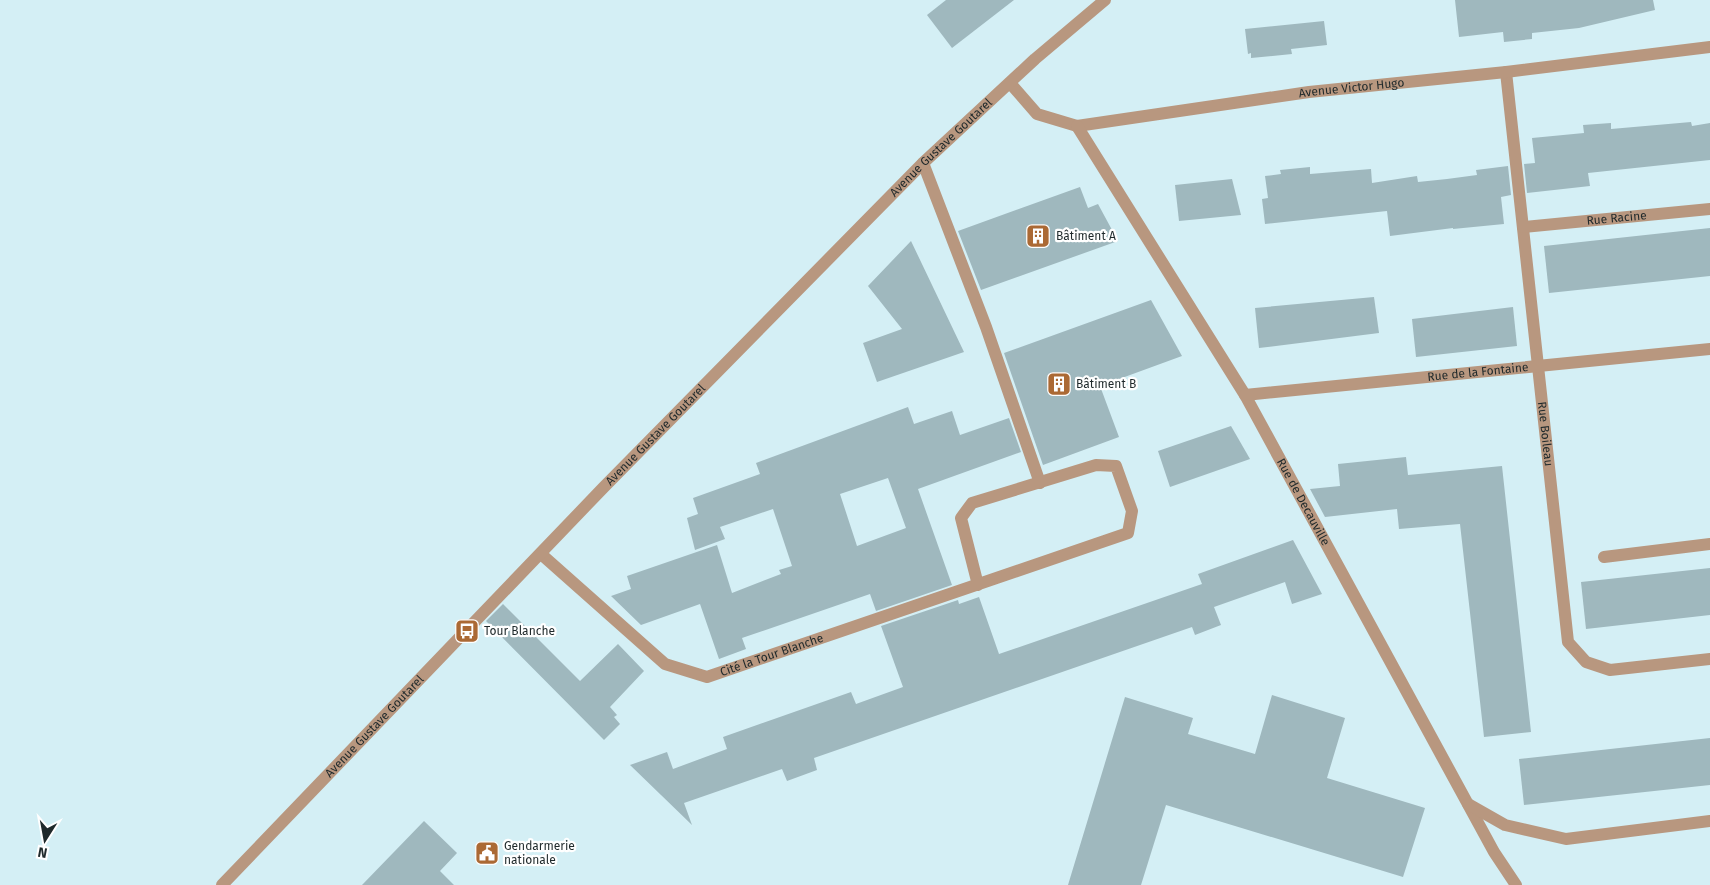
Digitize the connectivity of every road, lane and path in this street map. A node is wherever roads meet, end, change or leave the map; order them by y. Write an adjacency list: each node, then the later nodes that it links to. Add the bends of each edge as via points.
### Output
1 (1105, 0): 4 (street, Avenue Gustave Goutarel)
2 (1710, 47): 3 (street, Avenue Victor Hugo)
3 (1506, 72): 5 (street, Avenue Victor Hugo, via 1309,92); 8 (street, Rue Boileau)
4 (1010, 83): 5 (street, Avenue Victor Hugo, via 1037,114); 6 (street, Avenue Gustave Goutarel)
5 (1077, 126): 11 (street, Rue de Decauville)
6 (923, 163): 12 (street, via 986,327); 14 (street, Avenue Gustave Goutarel)
7 (1710, 209): 8 (street, Rue Racine)
8 (1523, 227): 10 (street, Rue Boileau)
9 (1710, 349): 10 (street, Rue de la Fontaine)
10 (1538, 366): 11 (street, Rue de la Fontaine); 17 (street, Rue Boileau, via 1568,642 1586,662 1610,670)
11 (1245, 395): 18 (street, Rue de Decauville)
12 (1040, 483): 16 (street, Cité la Tour Blanche, via 972,503 961,518); 16 (street, Cité la Tour Blanche, via 1096,465 1116,466 1132,511 1128,533)
13 (1710, 544): 15 (street)
14 (541, 554): 16 (street, Cité la Tour Blanche, via 666,664 708,677); 20 (street, Avenue Gustave Goutarel)
15 (1604, 557)
16 (978, 585)
17 (1710, 659)
18 (1468, 804): 19 (street, via 1505,825 1566,839); 21 (street, Rue de Decauville)
19 (1710, 821)
20 (222, 885)
21 (1516, 885)

